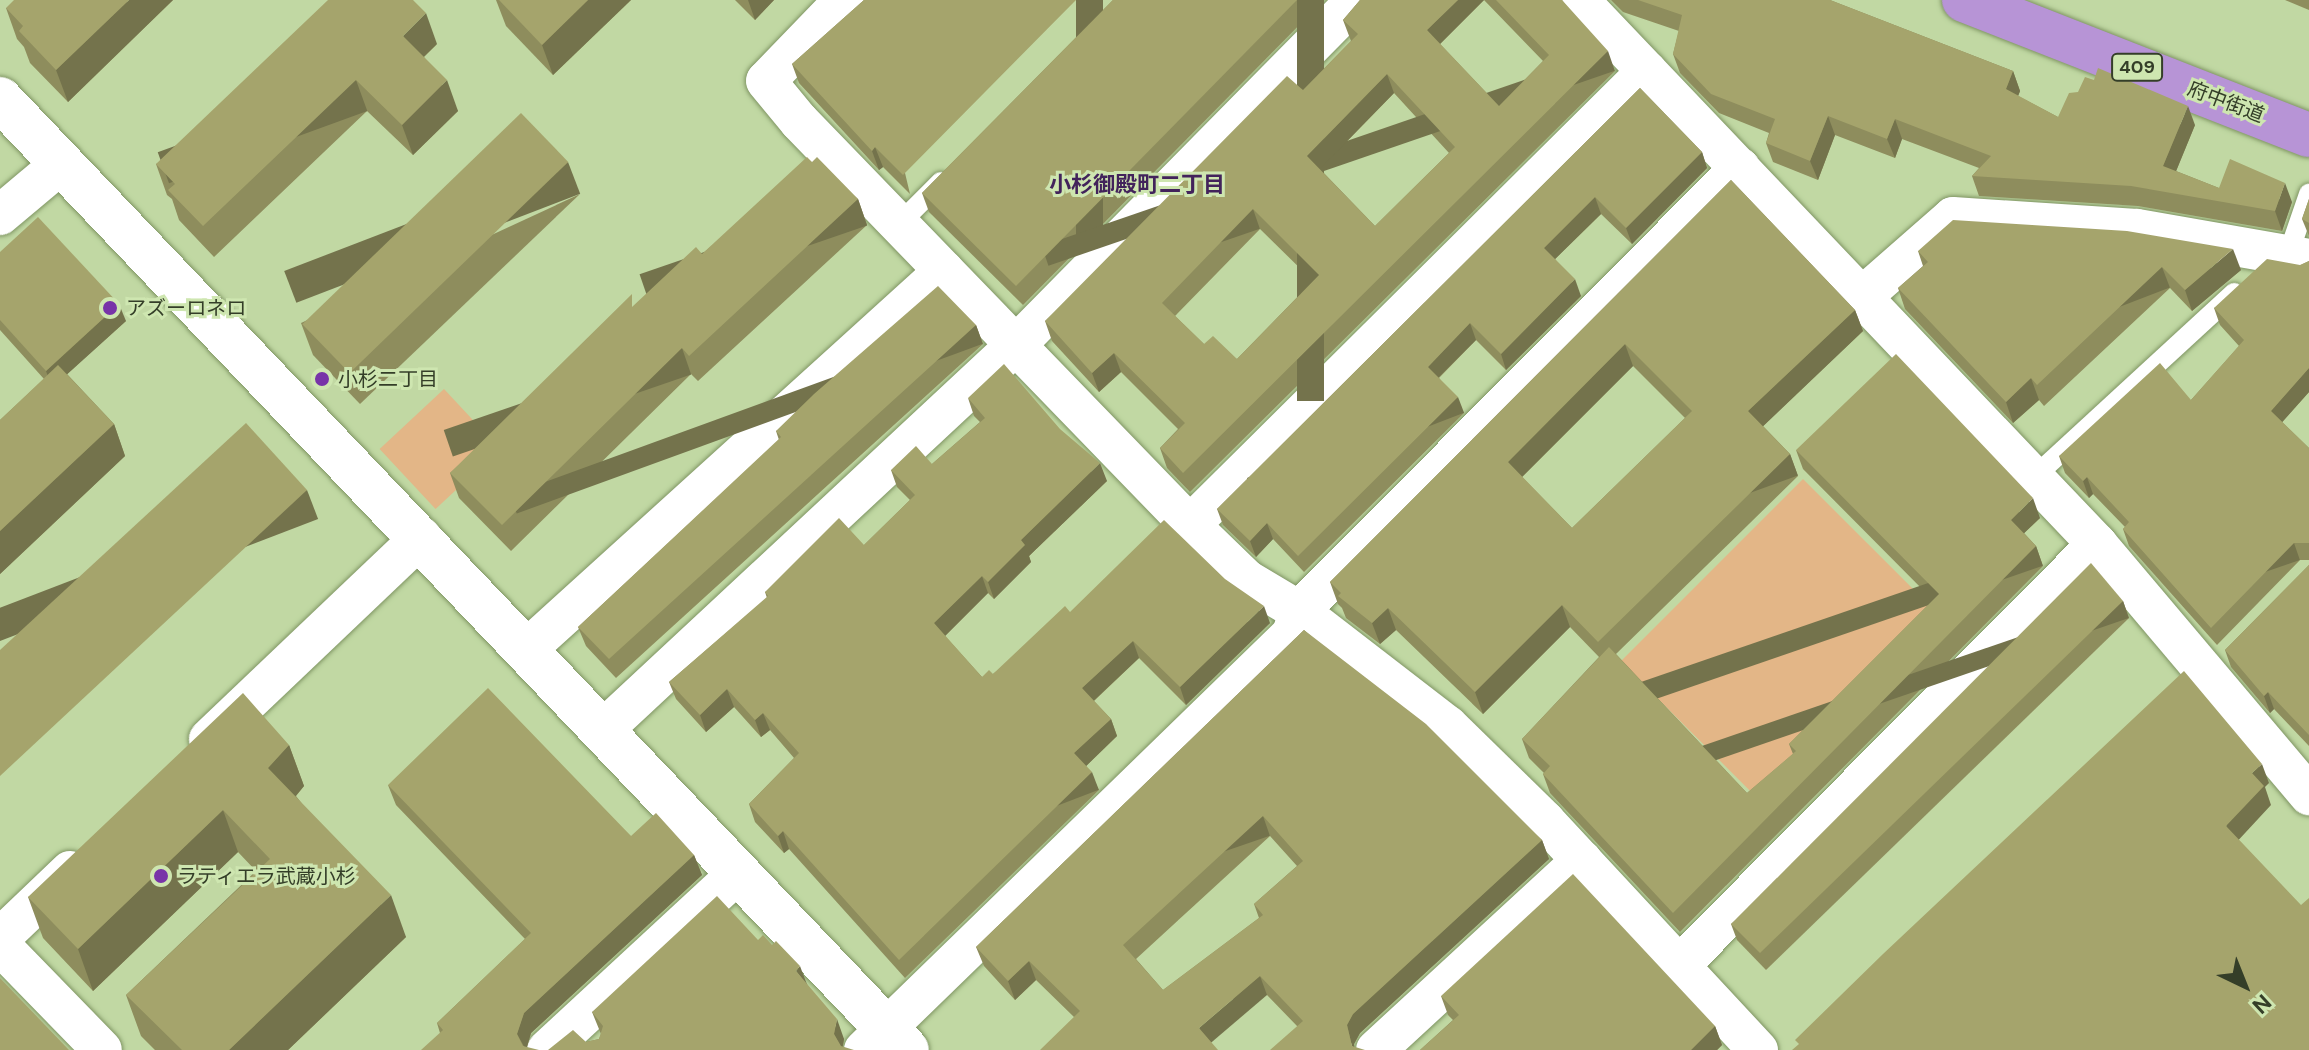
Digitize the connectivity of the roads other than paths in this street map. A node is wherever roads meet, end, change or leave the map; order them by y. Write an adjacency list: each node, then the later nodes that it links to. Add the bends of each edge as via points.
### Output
1 (844, 0): 13 (street, via 766,81)
2 (1356, 0): 17 (street)
3 (1579, 0): 5 (street)
4 (1964, 0): 7 (highway, 府中街道 / 409)
5 (1647, 71): 10 (street); 19 (street)
6 (0, 99): 8 (street)
7 (2309, 135)
8 (62, 163): 12 (street); 20 (street)
9 (955, 167): 13 (lane)
10 (1740, 168): 16 (street); 22 (street)
11 (2309, 194): 14 (lane)
12 (0, 215)
13 (900, 223): 15 (street)
14 (2292, 255): 16 (street, via 2137,229 1953,217); 18 (lane)
15 (944, 271): 17 (street); 23 (street)
16 (1864, 295): 18 (street)
17 (1017, 344): 19 (street); 24 (street)
18 (2034, 477): 21 (street)
19 (1190, 525): 22 (street, via 1247,580)
20 (421, 537): 23 (street); 25 (street)
21 (2097, 544): 26 (street, via 2216,664); 32 (street)
22 (1299, 611): 28 (street, via 1411,693); 34 (street, via 1292,634)
23 (527, 649): 24 (street)
24 (605, 728): 29 (street)
25 (184, 763)
26 (2309, 795)
27 (103, 840): 30 (street)
28 (1582, 860): 32 (street); 36 (street)
29 (739, 872): 33 (street); 34 (street)
30 (0, 938)
31 (0, 945): 35 (street)
32 (1680, 965): 37 (street)
33 (570, 1039)
34 (887, 1043)
35 (98, 1049)
36 (1376, 1050)
37 (1758, 1050)

